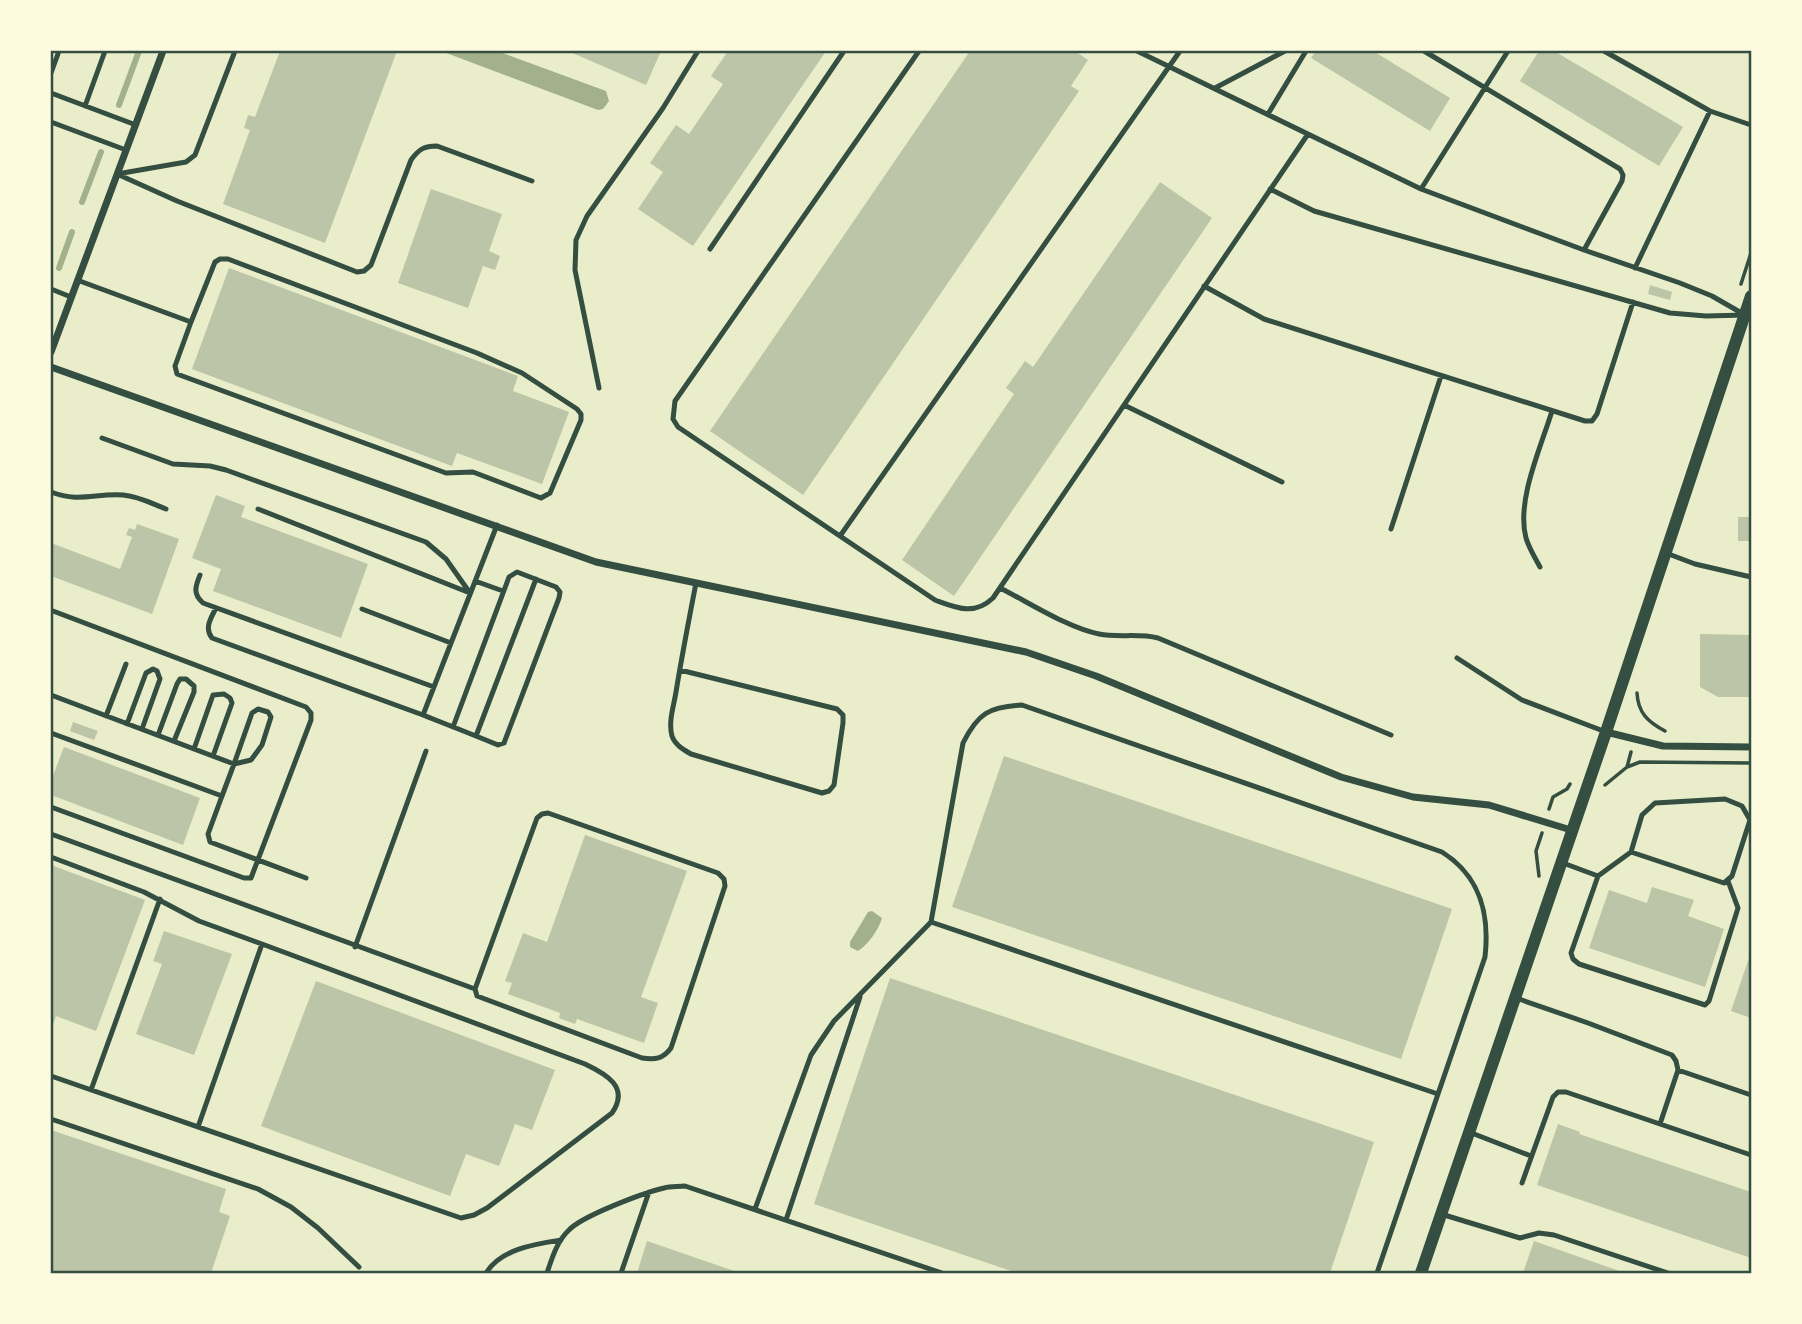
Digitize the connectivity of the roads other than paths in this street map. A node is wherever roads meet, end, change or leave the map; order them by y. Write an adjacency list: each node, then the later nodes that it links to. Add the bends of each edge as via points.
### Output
1 (59, 51): 17 (lane)
2 (105, 51): 21 (lane)
3 (163, 51): 25 (street)
4 (235, 51): 29 (lane, via 195,155 186,162)
5 (698, 51): 47 (lane, via 587,216 576,240 575,270)
6 (844, 51): 33 (lane)
7 (919, 51): 57 (lane, via 675,401 673,411 678,427)
8 (1137, 51): 16 (lane)
9 (1180, 51): 16 (lane)
10 (1284, 51): 18 (lane)
11 (1306, 51): 23 (lane)
12 (1423, 51): 15 (lane)
13 (1508, 51): 19 (lane)
14 (1604, 51): 22 (lane)
15 (1434, 53): 19 (lane)
16 (1170, 67): 18 (lane); 57 (lane)
17 (51, 73)
18 (1215, 88): 23 (lane)
19 (1485, 88): 32 (lane); 34 (lane, via 1623,175)
20 (51, 93): 21 (lane)
21 (85, 106): 25 (lane)
22 (1710, 111): 26 (lane); 35 (lane)
23 (1268, 114): 27 (lane)
24 (51, 122): 28 (lane)
25 (135, 125): 28 (street)
26 (1751, 125)
27 (1308, 134): 31 (lane); 32 (lane)
28 (126, 150): 29 (street)
29 (117, 174): 30 (lane, via 357,272 371,265 418,150 438,146); 36 (street)
30 (532, 181)
31 (1270, 189): 37 (lane); 41 (lane, via 1314,211)
32 (1421, 189): 34 (lane)
33 (710, 249)
34 (1584, 250): 35 (lane)
35 (1635, 268): 42 (lane, via 1712,296)
36 (78, 280): 39 (street); 43 (lane)
37 (1204, 286): 46 (lane, via 1265,319); 48 (lane)
38 (51, 289): 39 (lane)
39 (71, 296): 44 (street)
40 (1751, 296): 42 (street)
41 (1633, 302): 42 (lane, via 1670,313); 49 (lane, via 1592,421)
42 (1748, 315): 58 (street)
43 (191, 322): 43 (lane, via 215,262 228,259 522,373 577,409 581,420 550,493 541,498 473,472 446,473 177,374 174,366)
44 (51, 352)
45 (51, 368): 55 (street)
46 (1441, 376): 49 (lane); 56 (lane)
47 (599, 388)
48 (1124, 405): 51 (lane); 65 (lane)
49 (1552, 411): 59 (lane, via 1524,514 1526,538)
50 (102, 438): 67 (lane, via 173,464 226,470 426,542 446,559)
51 (1282, 482)
52 (51, 492): 53 (lane, via 75,499 131,496)
53 (166, 509)
54 (258, 509): 67 (lane)
55 (497, 525): 63 (lane); 64 (street, via 596,562)
56 (1391, 529)
57 (840, 536): 65 (lane, via 935,600 956,607 984,607)
58 (1666, 553): 61 (lane); 83 (street)
59 (1540, 567)
60 (200, 575): 68 (lane, via 194,590 197,598)
61 (1751, 576)
62 (536, 579): 66 (lane, via 512,573); 87 (lane); 87 (lane, via 556,587 559,598 508,738 498,745)
63 (475, 581): 66 (lane); 67 (lane)
64 (696, 583): 75 (lane); 96 (street, via 1026,652 1096,676 1341,778 1413,797 1489,805)
65 (1000, 588): 86 (lane, via 1080,628 1112,636 1158,638)
66 (503, 591): 81 (lane)
67 (471, 593): 72 (lane)
68 (216, 608): 76 (lane); 78 (lane, via 208,628 212,638)
69 (362, 609): 72 (lane)
70 (52, 611): 71 (lane); 100 (lane, via 306,707 311,720)
71 (51, 618)
72 (451, 643): 76 (lane)
73 (1457, 658): 83 (lane, via 1522,700)
74 (127, 664): 79 (lane)
75 (680, 670): 75 (lane, via 671,726 680,748 822,793 834,785 844,723 837,709)
76 (434, 687): 78 (lane)
77 (51, 695): 79 (lane)
78 (423, 715): 81 (lane)
79 (106, 716): 80 (lane)
80 (127, 724): 82 (lane); 82 (lane, via 146,673 153,669 160,679)
81 (453, 727): 87 (lane)
82 (142, 729): 85 (lane)
83 (1606, 732): 89 (street, via 1663,746); 96 (street)
84 (51, 733): 94 (lane)
85 (158, 735): 88 (lane); 88 (lane, via 177,684 186,679 194,692)
86 (1391, 735)
87 (476, 736)
88 (174, 741): 90 (lane)
89 (1751, 747)
90 (194, 749): 92 (lane); 92 (lane, via 213,695 224,694 232,703)
91 (426, 751): 108 (lane)
92 (213, 756): 93 (lane)
93 (234, 764): 93 (lane, via 252,713 258,709 268,712 271,717 257,753); 94 (lane)
94 (222, 796): 100 (lane, via 208,839)
95 (51, 807): 100 (lane, via 244,878 251,878)
96 (1571, 830): 101 (street)
97 (51, 834): 108 (lane)
98 (1630, 852): 102 (lane); 104 (lane); 104 (lane, via 1642,815 1655,803 1725,799 1742,806 1750,820)
99 (51, 857): 105 (lane)
100 (260, 860): 103 (lane)
101 (1560, 862): 102 (lane); 111 (street)
102 (1598, 876): 104 (lane, via 1571,953 1573,959 1705,1005 1738,908)
103 (306, 878)
104 (1728, 881)
105 (160, 899): 107 (lane, via 199,921); 114 (lane)
106 (931, 922): 110 (lane); 115 (lane); 115 (lane, via 962,743 984,712 1023,705 1442,852 1459,863 1479,894 1487,941)
107 (262, 944): 119 (lane); 119 (lane, via 585,1064 611,1080 618,1089 618,1105 487,1208 461,1218)
108 (355, 947): 109 (lane)
109 (475, 989): 109 (lane, via 542,814 718,873 724,879 665,1056 642,1058 477,996)
110 (861, 994): 125 (lane, via 834,1021 811,1055); 127 (lane)
111 (1514, 998): 112 (lane, via 1664,1051 1672,1055); 120 (street)
112 (1678, 1070): 116 (lane); 118 (lane)
113 (51, 1076): 114 (lane)
114 (91, 1090): 119 (lane)
115 (1437, 1094): 134 (lane)
116 (1751, 1095)
117 (51, 1119): 129 (lane, via 258,1189 291,1207)
118 (1660, 1124): 121 (lane); 122 (lane, via 1558,1092)
119 (198, 1127)
120 (1469, 1132): 122 (lane); 126 (street)
121 (1751, 1155)
122 (1531, 1156): 123 (lane)
123 (1522, 1183)
124 (649, 1192): 125 (lane, via 685,1186); 128 (lane, via 580,1221); 132 (lane)
125 (755, 1209): 127 (lane)
126 (1441, 1214): 135 (street); 136 (lane, via 1520,1238 1553,1235)
127 (786, 1220): 133 (lane)
128 (561, 1240): 130 (lane, via 517,1250); 131 (lane)
129 (359, 1267)
130 (486, 1273)
131 (547, 1273)
132 (621, 1273)
133 (942, 1273)
134 (1377, 1273)
135 (1421, 1273)
136 (1668, 1273)

